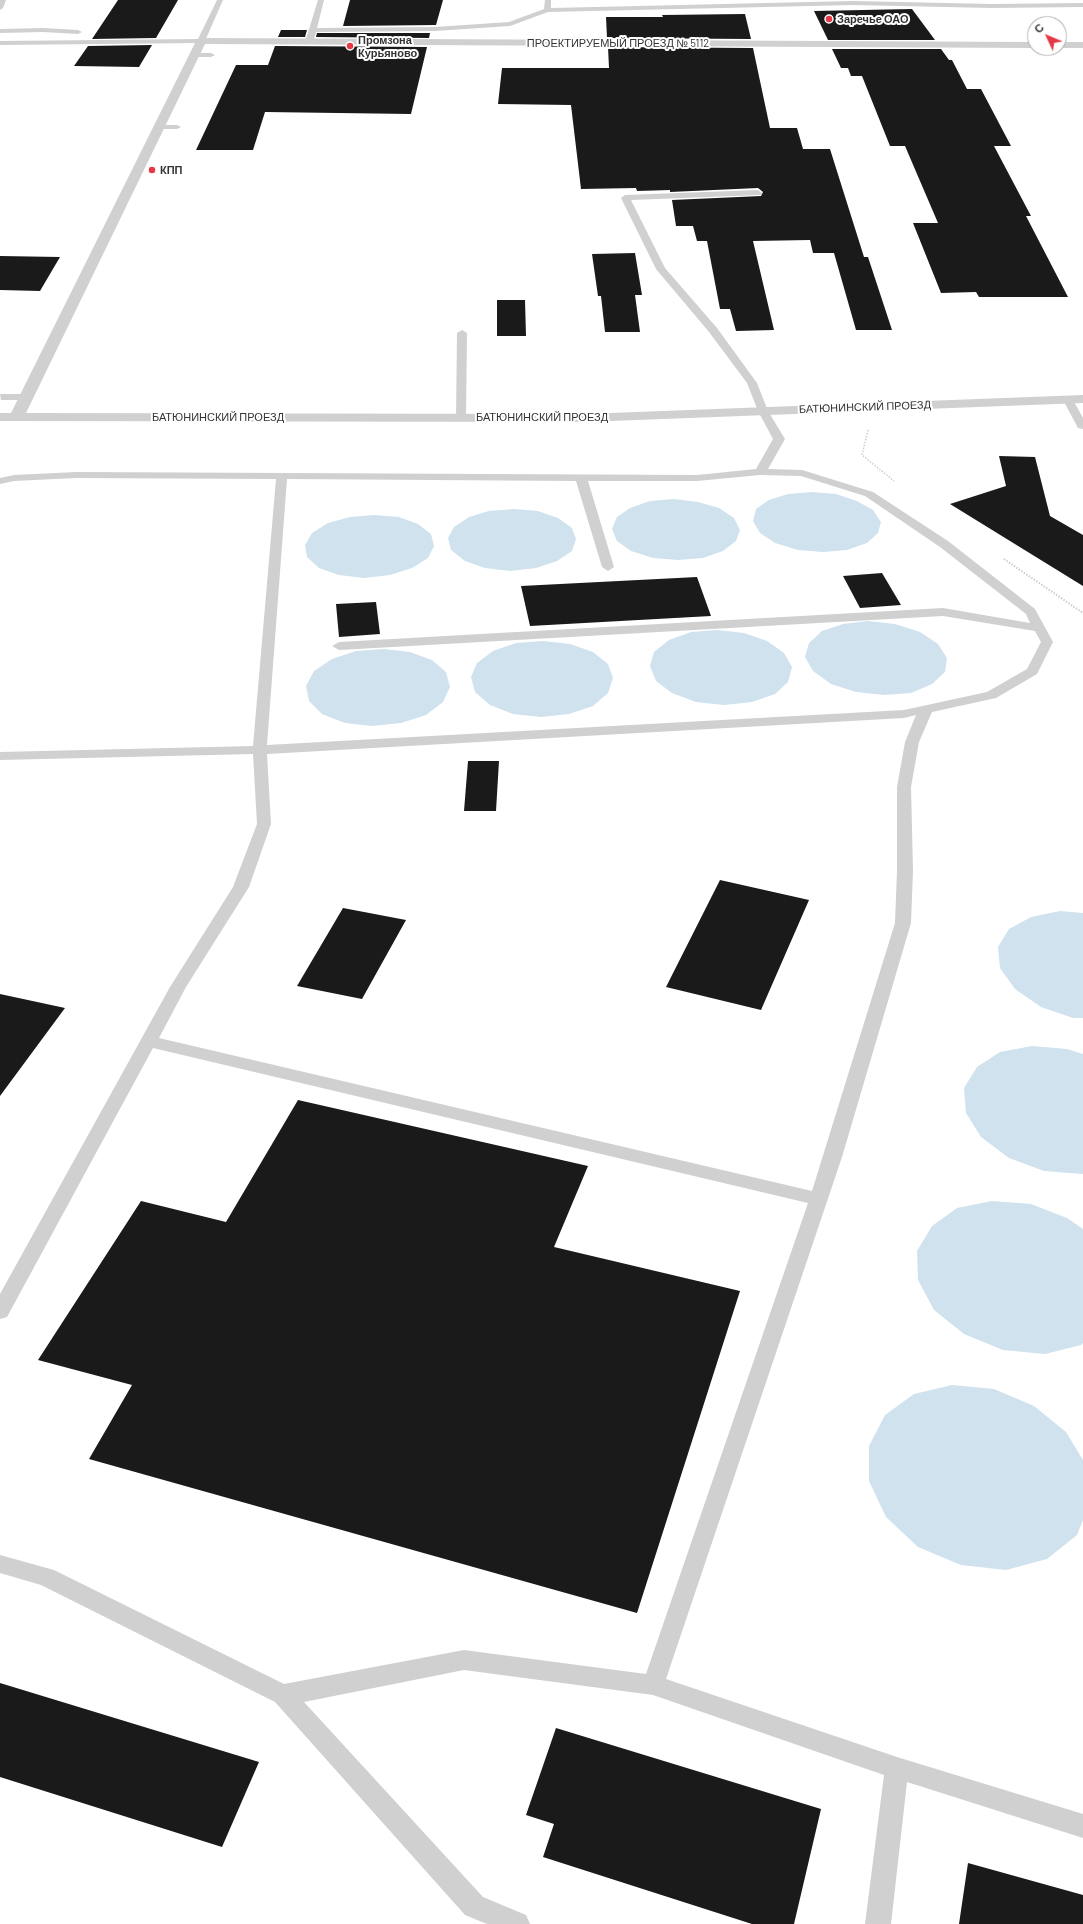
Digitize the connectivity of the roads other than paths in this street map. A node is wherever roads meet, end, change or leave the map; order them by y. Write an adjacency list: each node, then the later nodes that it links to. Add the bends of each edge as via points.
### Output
1 (3, 0): 8 (lane)
2 (220, 0): 13 (lane)
3 (321, 0): 10 (lane)
4 (548, 0): 9 (lane)
5 (1025, 0): 7 (lane)
6 (1083, 5): 7 (lane)
7 (1032, 6): 9 (lane, via 853,3)
8 (0, 8)
9 (547, 10): 10 (lane, via 510,24 436,29)
10 (313, 30): 14 (lane)
11 (0, 31): 12 (lane)
12 (89, 32)
13 (202, 34): 14 (street, ПРОЕКТИРУЕМЫЙ ПРОЕЗД № 5112); 15 (lane); 19 (street)
14 (308, 42): 17 (street, ПРОЕКТИРУЕМЫЙ ПРОЕЗД № 5112)
15 (0, 43)
16 (1083, 44): 18 (street)
17 (1027, 45)
18 (1067, 45)
19 (194, 55): 20 (lane); 22 (street)
20 (211, 55)
21 (177, 126): 22 (lane)
22 (158, 127): 26 (street)
23 (758, 192): 29 (lane, via 625,198 661,269 712,330 752,384)
24 (462, 333): 32 (lane)
25 (1, 397): 26 (lane)
26 (26, 397): 31 (street)
27 (1083, 399): 28 (street, БАТЮНИНСКИЙ ПРОЕЗД)
28 (1068, 400): 29 (street, БАТЮНИНСКИЙ ПРОЕЗД); 33 (lane)
29 (763, 411): 32 (street, БАТЮНИНСКИЙ ПРОЕЗД, via 584,418); 34 (lane, via 779,439)
30 (0, 416): 31 (street, БАТЮНИНСКИЙ ПРОЕЗД)
31 (16, 417): 32 (street, БАТЮНИНСКИЙ ПРОЕЗД)
32 (461, 418)
33 (1082, 426)
34 (760, 472): 36 (lane, via 697,478); 39 (lane, via 802,473 869,494 944,544 1030,612)
35 (282, 476): 36 (lane); 37 (lane, via 76,475); 42 (lane)
36 (581, 478): 38 (lane)
37 (0, 481)
38 (608, 567)
39 (1040, 628): 40 (lane, via 943,612); 41 (lane, via 1048,642 1032,671 991,695)
40 (339, 646)
41 (926, 709): 42 (lane, via 904,714); 45 (lane, via 912,742 904,787 903,923)
42 (260, 750): 43 (lane); 44 (lane, via 264,824 241,887 178,987)
43 (0, 756)
44 (149, 1041): 45 (lane); 46 (lane)
45 (818, 1199): 48 (lane)
46 (0, 1312)
47 (0, 1564): 49 (lane, via 46,1577)
48 (653, 1685): 49 (lane, via 464,1660); 50 (lane)
49 (283, 1695): 52 (lane, via 474,1906)
50 (897, 1768): 51 (lane); 53 (lane)
51 (1083, 1826)
52 (517, 1924)
53 (878, 1924)

